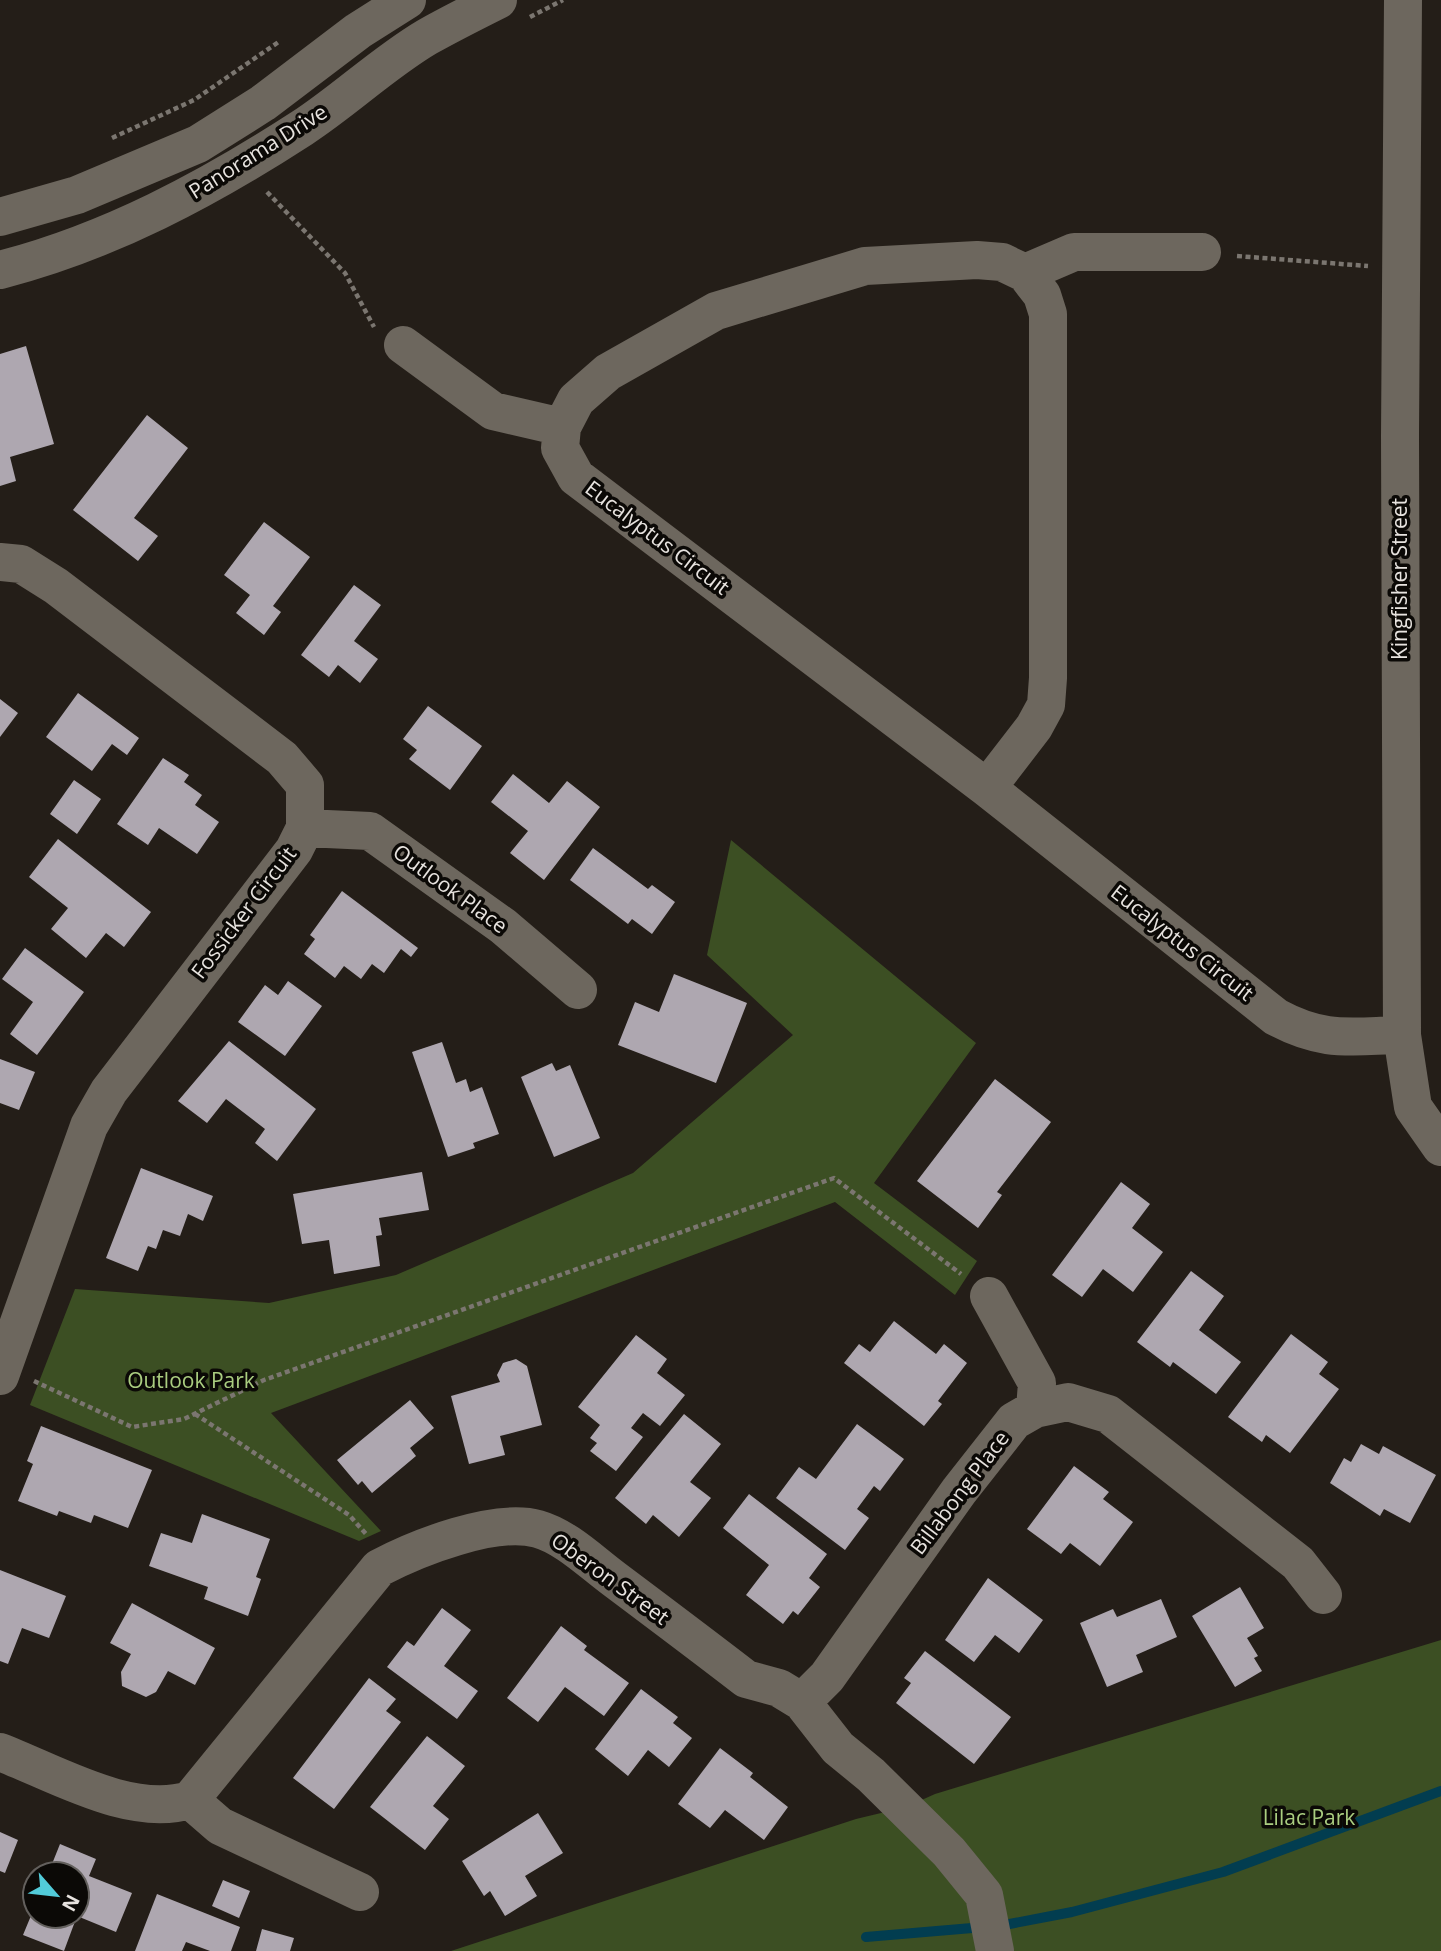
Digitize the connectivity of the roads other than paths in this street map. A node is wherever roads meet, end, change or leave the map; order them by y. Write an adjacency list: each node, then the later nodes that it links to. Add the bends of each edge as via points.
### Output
1 (407, 0): 4 (street, Panorama Drive, via 198,144 77,195)
2 (498, 0): 6 (street, Panorama Drive, via 426,38 305,126 204,189 134,223 42,259)
3 (1404, 0): 14 (street, Kingfisher Street)
4 (0, 217)
5 (1202, 252): 7 (street, via 1074,252)
6 (0, 270)
7 (1025, 273): 9 (street, via 1002,262 977,260 865,266 716,311 608,372 576,400); 11 (street, via 1042,295 1048,314 1048,678 1046,705 1034,727)
8 (389, 338): 9 (street, via 493,411)
9 (562, 427): 11 (street, Eucalyptus Circuit, via 560,449 576,477)
10 (0, 562): 12 (street, Fossicker Circuit, via 22,564 56,586 282,758 305,785)
11 (987, 788): 14 (street, Eucalyptus Circuit, via 1276,1017 1305,1033 1333,1037)
12 (306, 828): 13 (street, Outlook Place, via 370,831 503,926); 17 (street, Fossicker Circuit, via 109,1091 89,1126)
13 (578, 990)
14 (1402, 1035): 15 (street, Kingfisher Street, via 1413,1107)
15 (1441, 1147)
16 (989, 1296): 18 (street, via 1037,1383)
17 (2, 1370)
18 (1035, 1409): 19 (street, Billabong Place, via 1068,1402 1108,1414 1298,1563); 20 (street, Billabong Place, via 1014,1421 827,1677)
19 (1323, 1595)
20 (802, 1702): 22 (street, Oberon Street, via 779,1688 747,1679 577,1551 537,1529 495,1528 406,1553 379,1568); 24 (street, Oberon Street, via 838,1748 931,1833 984,1895)
21 (0, 1752): 22 (street, via 133,1804 170,1806)
22 (190, 1800): 23 (street, via 219,1826)
23 (360, 1892)
24 (995, 1951)

